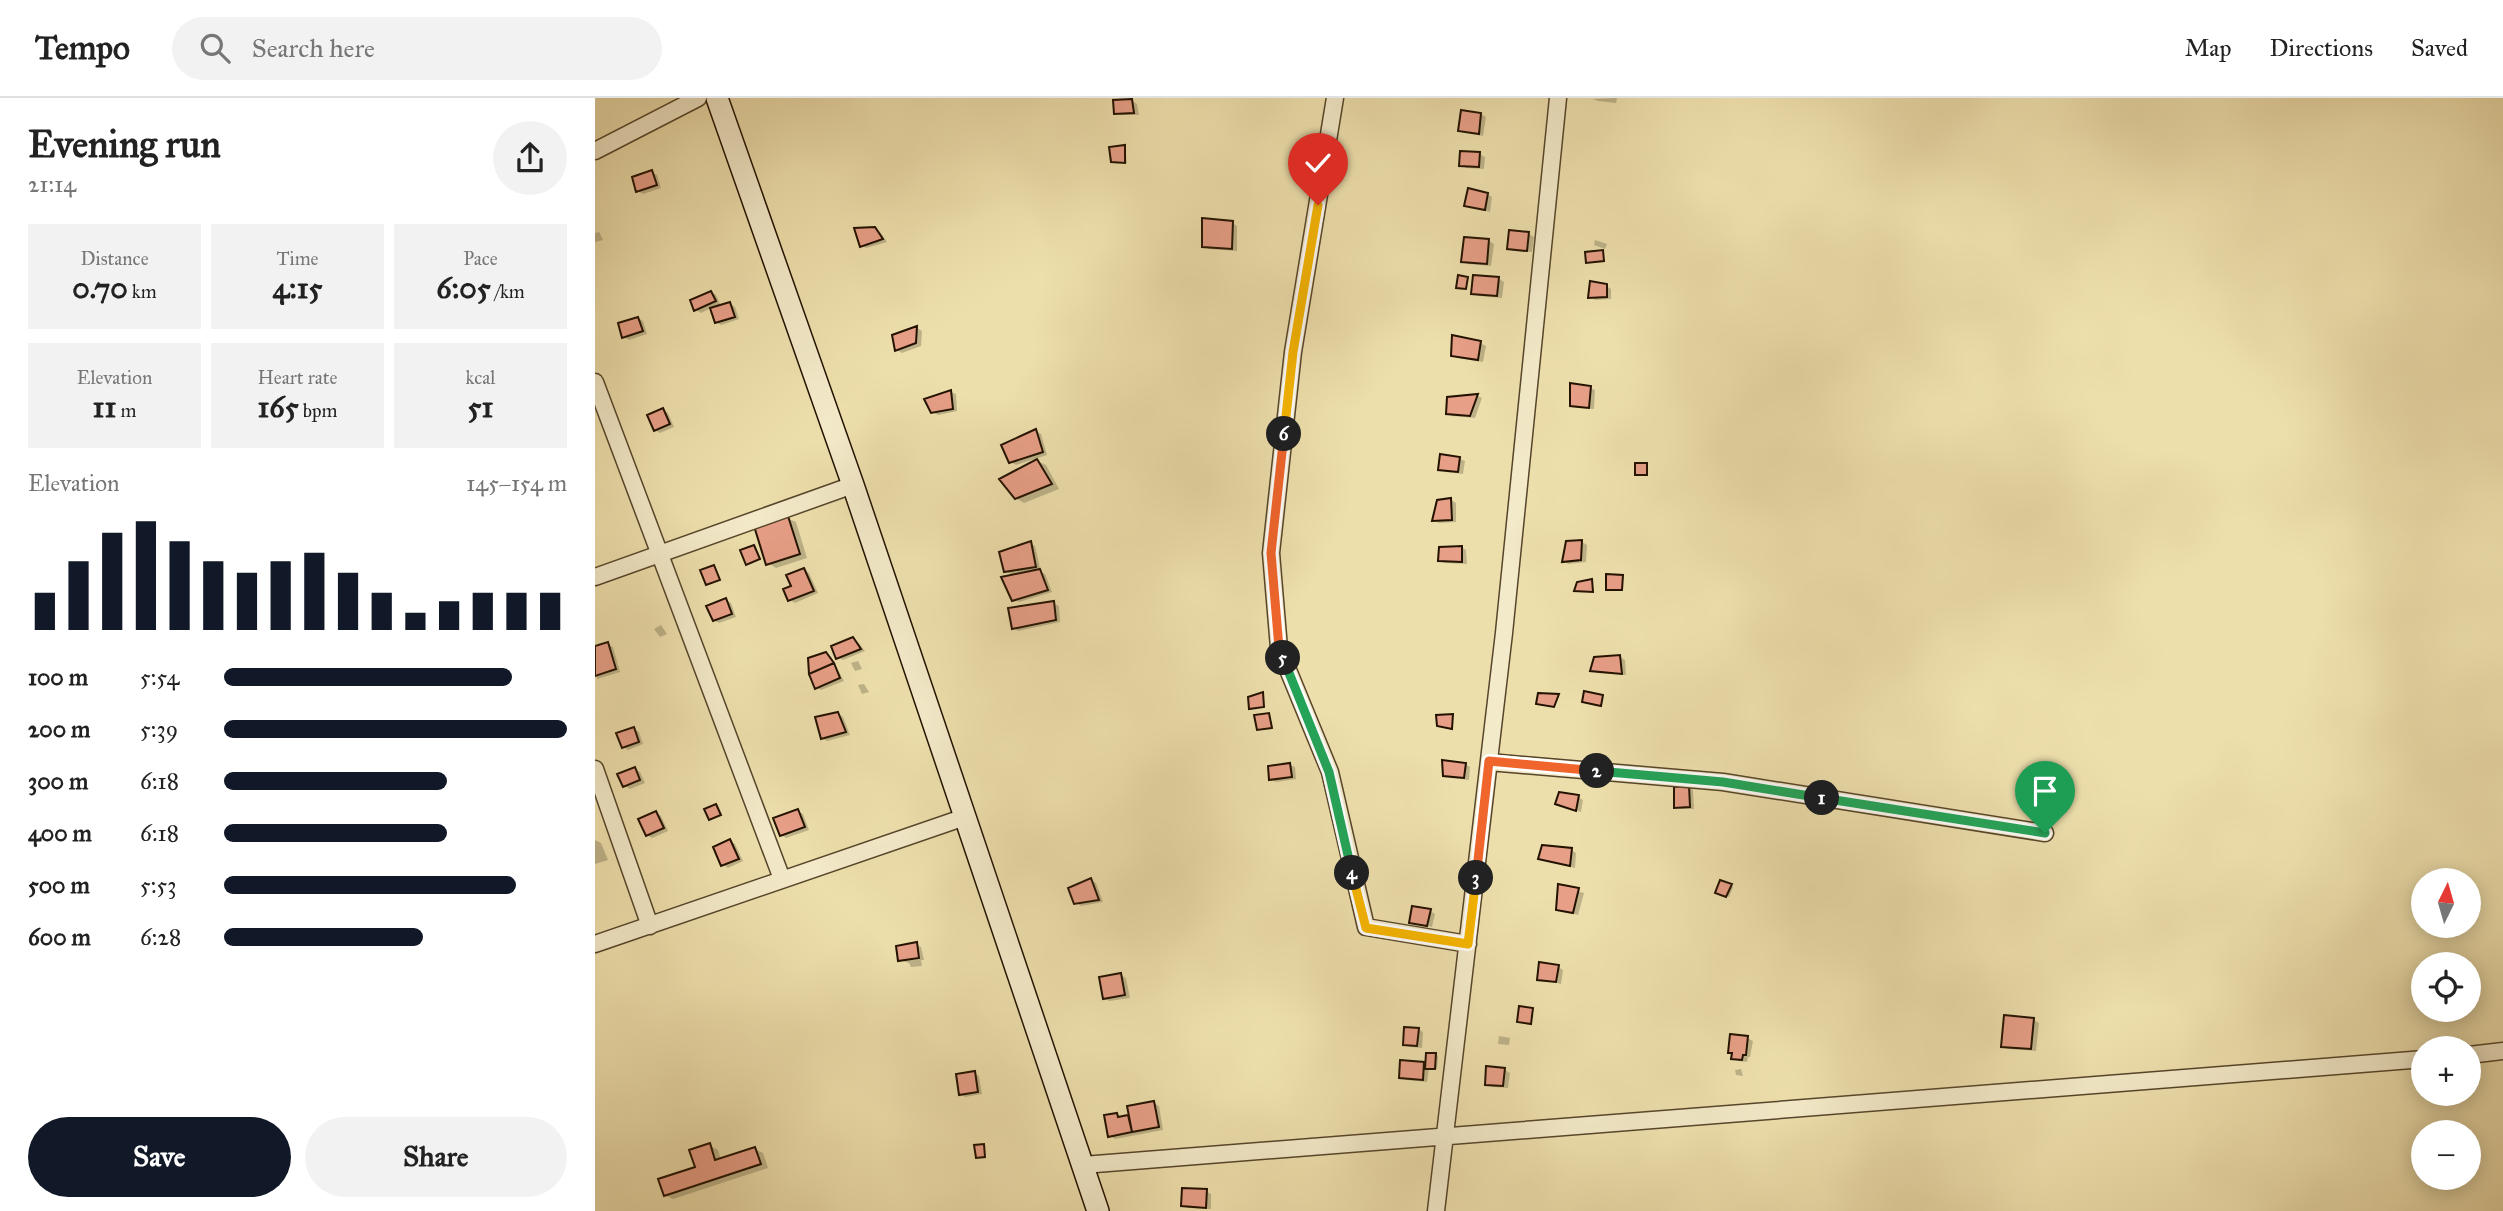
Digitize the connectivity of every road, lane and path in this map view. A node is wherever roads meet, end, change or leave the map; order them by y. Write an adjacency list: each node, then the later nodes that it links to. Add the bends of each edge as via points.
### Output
1 (698, 98): 5 (street)
2 (717, 98): 7 (main road)
3 (1335, 98): 17 (street, via 1293,352 1272,541 1279,648 1329,772 1366,928)
4 (1558, 98): 10 (street)
5 (595, 151)
6 (595, 382): 8 (street)
7 (853, 485): 8 (street); 12 (main road)
8 (660, 554): 9 (street); 14 (street)
9 (595, 577)
10 (1489, 761): 13 (street, via 1723,782); 17 (street)
11 (595, 769): 15 (street)
12 (965, 817): 14 (street); 22 (main road)
13 (2045, 833)
14 (782, 879): 15 (street)
15 (650, 926): 16 (street)
16 (595, 944)
17 (1468, 944): 21 (street)
18 (2503, 1051): 19 (street)
19 (2481, 1054)
20 (2411, 1060): 21 (street)
21 (1446, 1136): 22 (street); 24 (street)
22 (1083, 1165): 23 (main road)
23 (1098, 1211)
24 (1436, 1211)

